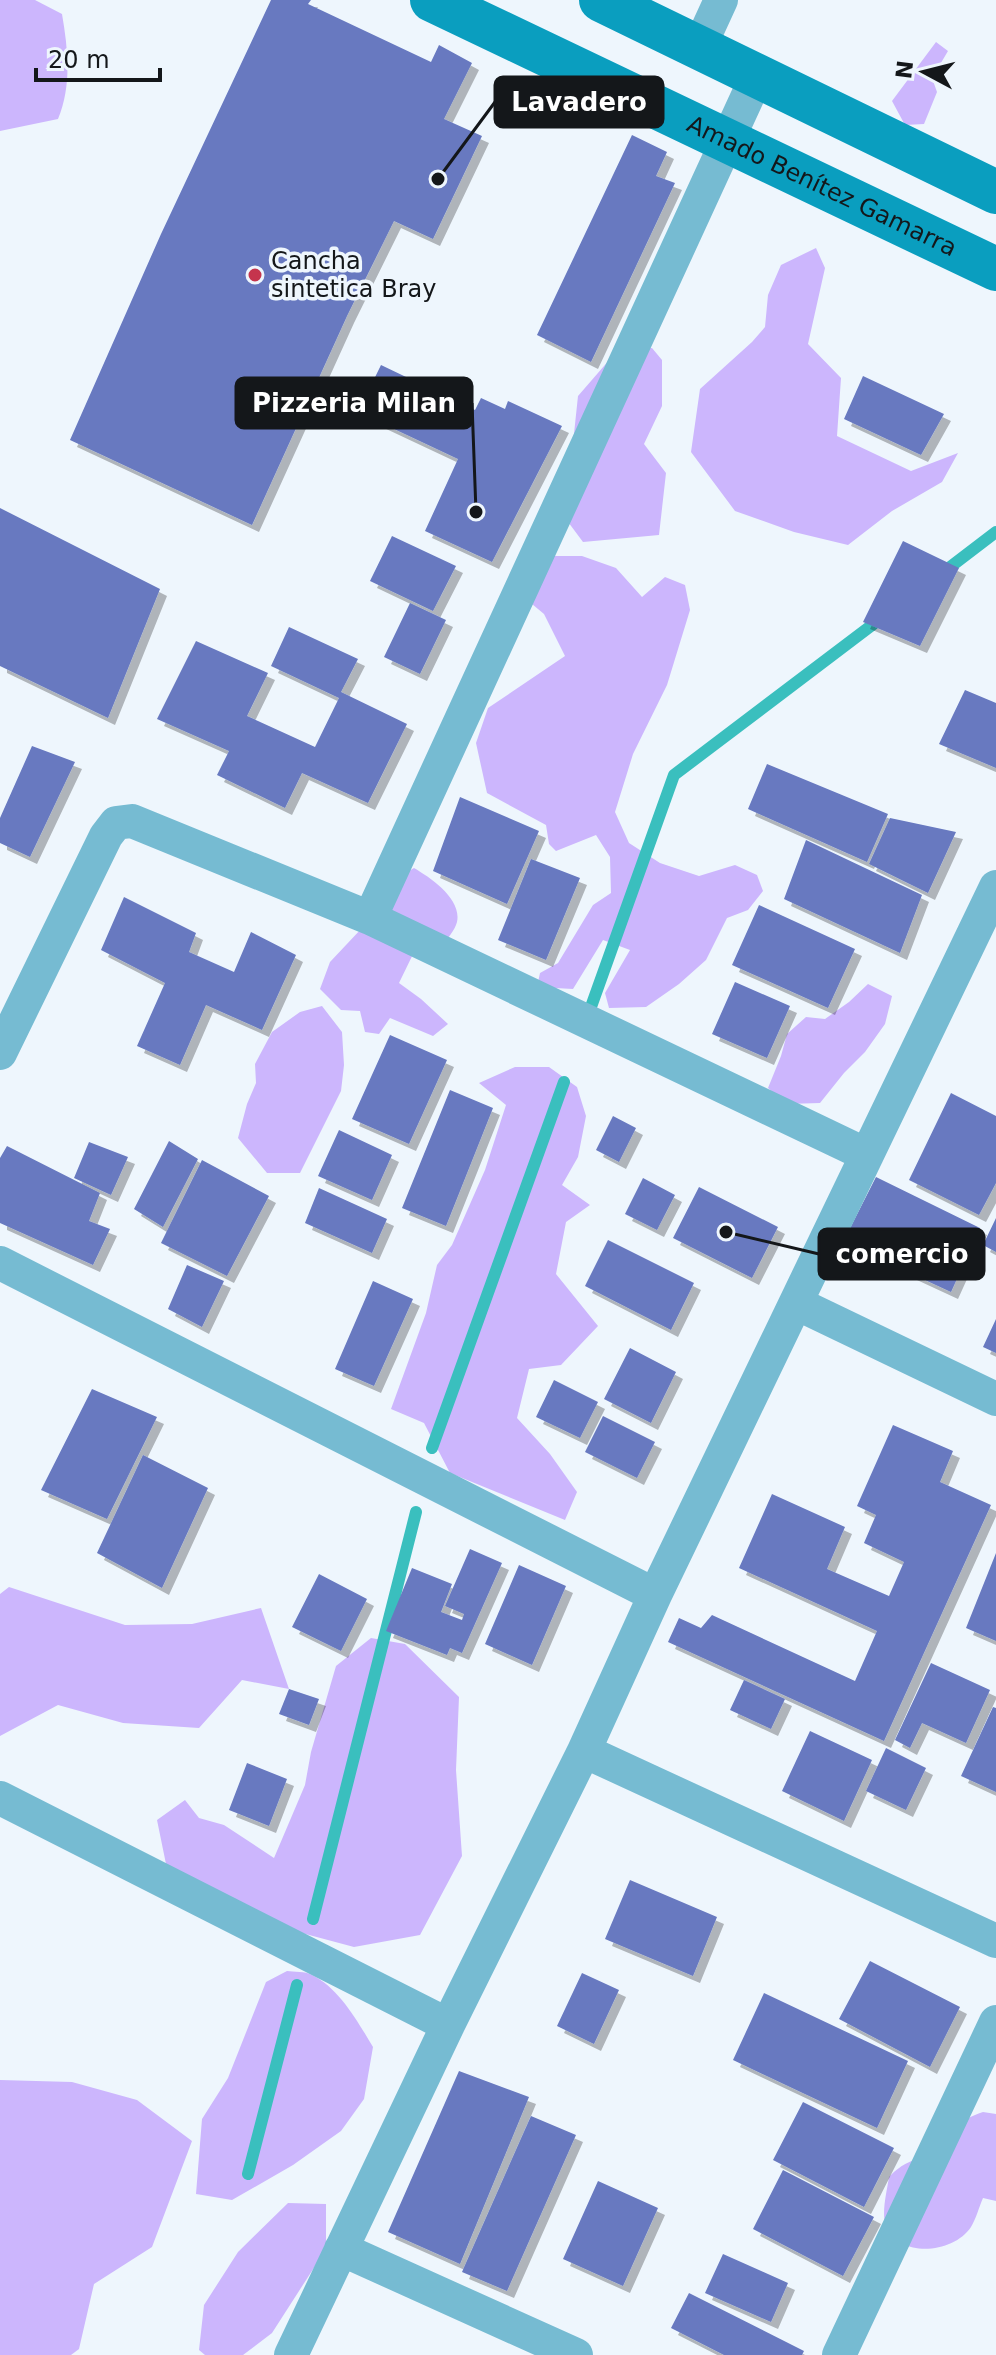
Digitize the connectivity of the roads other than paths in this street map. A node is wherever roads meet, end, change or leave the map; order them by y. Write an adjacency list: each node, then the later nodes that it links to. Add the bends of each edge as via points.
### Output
1 (432, 0): 6 (main road, Amado Benítez Gamarra)
2 (601, 0): 4 (main road)
3 (721, 0): 4 (street)
4 (699, 48): 5 (main road)
5 (757, 76): 6 (street); 7 (main road)
6 (728, 140): 8 (main road, Amado Benítez Gamarra); 10 (street)
7 (996, 192)
8 (996, 269)
9 (996, 887): 13 (street)
10 (370, 918): 11 (street, via 132,821 116,823); 13 (street)
11 (12, 992): 12 (street)
12 (0, 1053)
13 (867, 1155): 15 (street)
14 (0, 1263): 17 (street)
15 (796, 1303): 16 (street); 17 (street)
16 (996, 1399)
17 (655, 1595): 18 (street)
18 (584, 1751): 20 (street); 22 (street)
19 (0, 1798): 22 (street)
20 (996, 1941)
21 (996, 2022): 26 (street)
22 (448, 2025): 23 (street)
23 (341, 2249): 24 (street); 25 (street)
24 (291, 2355)
25 (576, 2355)
26 (839, 2355)

